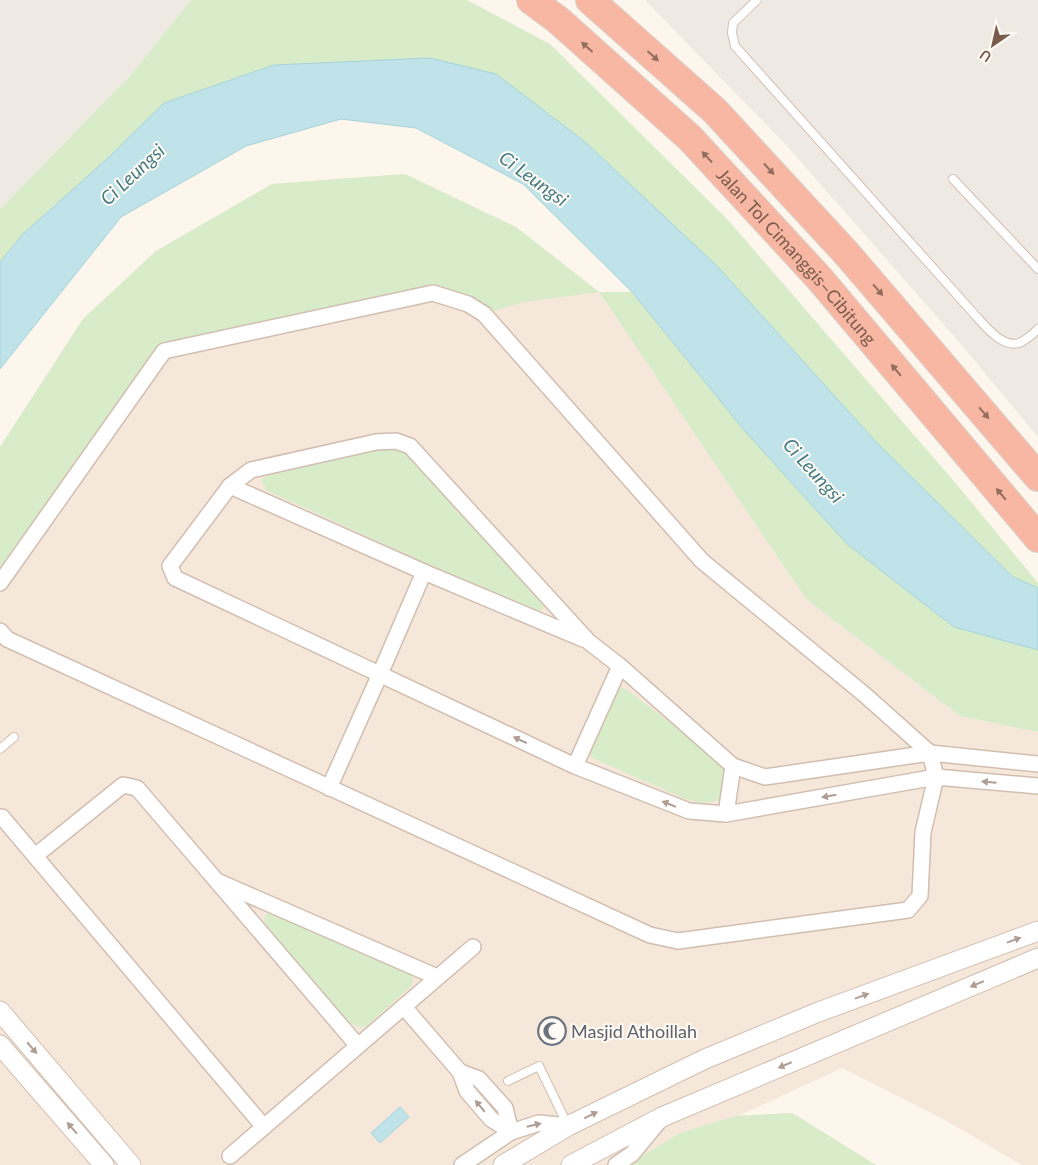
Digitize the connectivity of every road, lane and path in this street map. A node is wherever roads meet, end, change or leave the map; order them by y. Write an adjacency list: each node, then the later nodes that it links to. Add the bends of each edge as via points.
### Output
1 (531, 0): 9 (highway, Jalan Tol Cimanggis–Cibitung, one-way to 1, via 819,278 690,138 558,20)
2 (590, 0): 7 (highway, one-way to 7, via 715,112 847,254)
3 (757, 0): 6 (lane, via 733,22 734,46 998,338 1017,344)
4 (953, 179): 5 (lane)
5 (1038, 269)
6 (1038, 328)
7 (1038, 477)
8 (230, 486): 10 (street); 13 (street, via 251,470 376,442 396,440 410,446); 15 (street, via 170,566 175,578)
9 (1035, 535)
10 (424, 572): 13 (street); 15 (street)
11 (0, 583): 18 (street, via 164,351 432,293 468,304 484,314 702,561)
12 (0, 631): 24 (street, via 7,639)
13 (589, 642): 14 (street)
14 (620, 666): 20 (street); 21 (street)
15 (380, 674): 20 (street, one-way to 15); 24 (street)
16 (14, 737): 17 (lane)
17 (0, 749)
18 (930, 753): 19 (street); 21 (street, via 765,777); 22 (street)
19 (1038, 764)
20 (575, 766): 25 (street, one-way to 20, via 689,811)
21 (734, 766): 25 (street)
22 (936, 777): 23 (street, one-way to 22); 24 (street, via 923,832 920,896 908,910 678,941 650,935); 25 (street, one-way to 25)
23 (1038, 786)
24 (329, 788)
25 (726, 814)
26 (2, 818): 27 (street)
27 (34, 856): 28 (street, via 123,784 136,788); 40 (street)
28 (214, 880): 32 (street); 36 (street)
29 (1038, 931): 39 (street, one-way to 29, via 705,1059 816,1013)
30 (473, 947): 32 (street)
31 (1038, 958): 38 (street, one-way to 38)
32 (437, 977): 33 (street)
33 (404, 1006): 36 (street); 41 (street, via 460,1072 467,1091 491,1119)
34 (0, 1011): 44 (street, one-way to 44)
35 (0, 1045): 43 (street, one-way to 35)
36 (358, 1046): 40 (street)
37 (508, 1080): 39 (lane, via 539,1066)
38 (662, 1117): 47 (street); 48 (street, via 632,1154)
39 (568, 1126): 41 (street, one-way to 39, via 539,1123); 46 (street)
40 (264, 1127): 42 (street)
41 (511, 1132): 45 (street)
42 (230, 1156)
43 (104, 1165)
44 (131, 1165)
45 (462, 1165)
46 (503, 1165)
47 (571, 1165)
48 (616, 1165)

